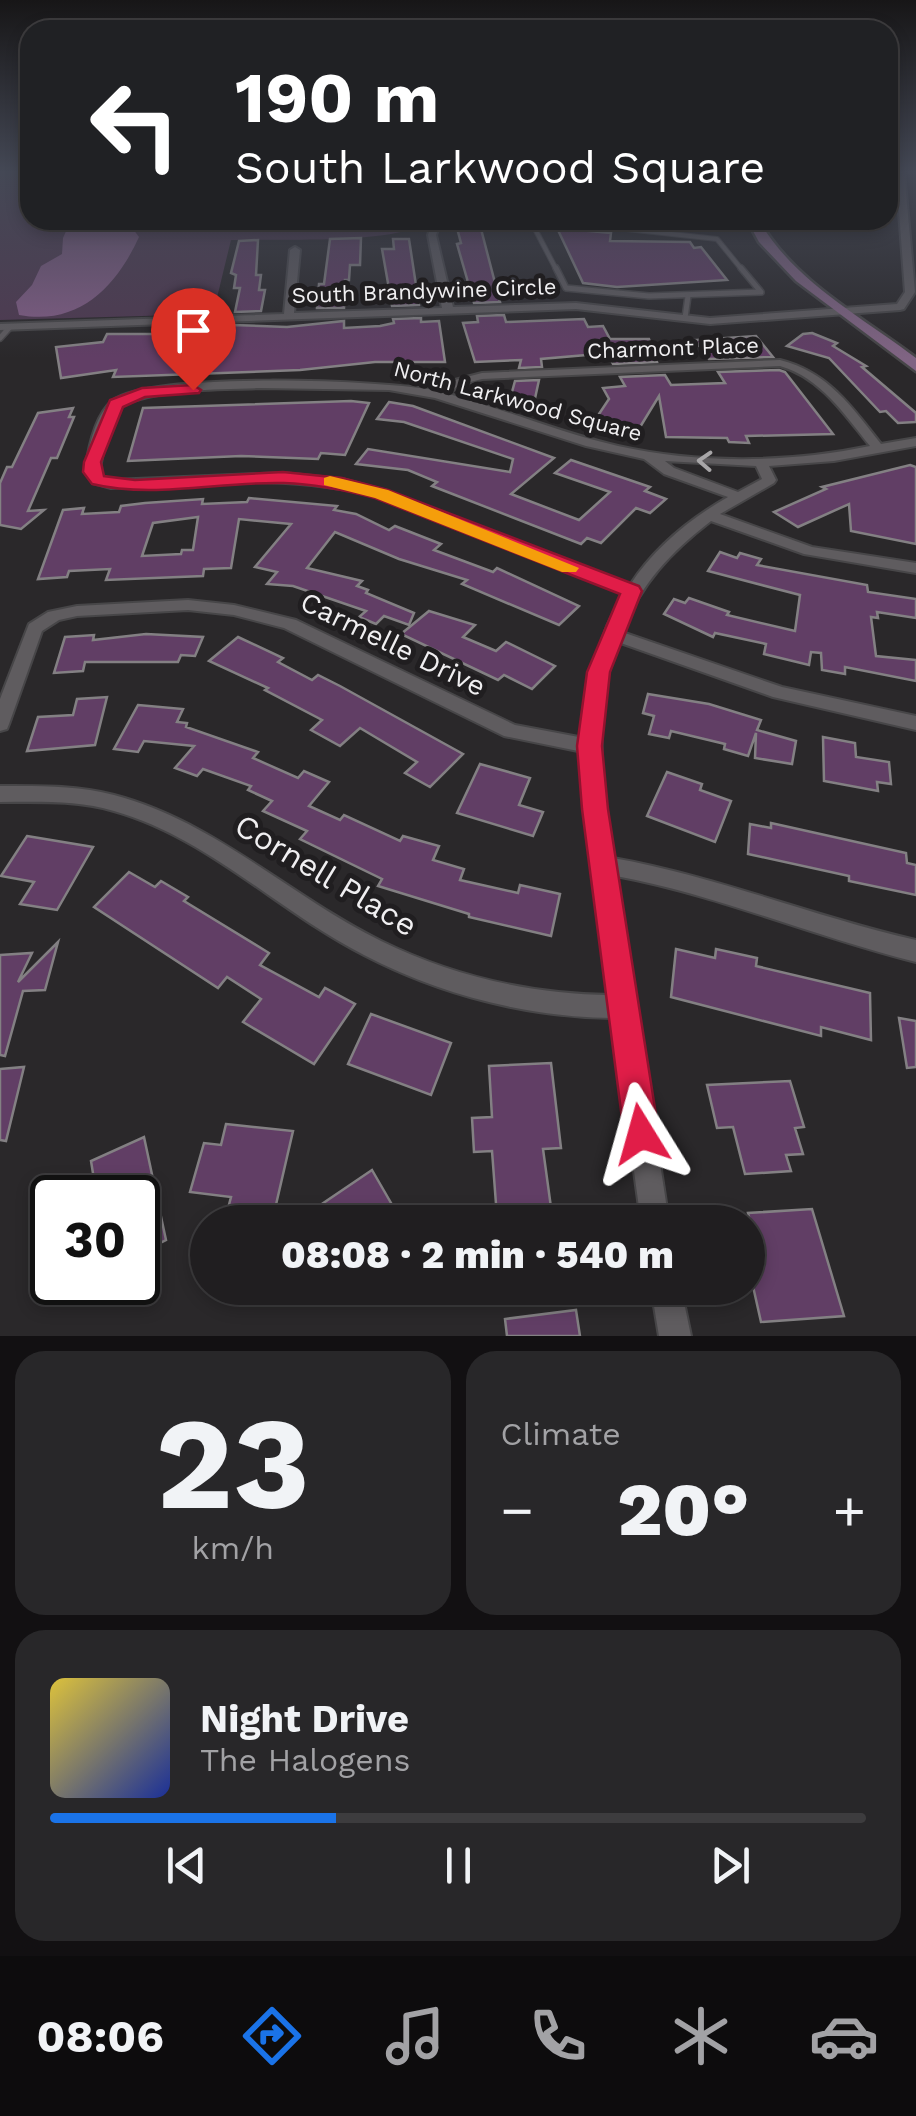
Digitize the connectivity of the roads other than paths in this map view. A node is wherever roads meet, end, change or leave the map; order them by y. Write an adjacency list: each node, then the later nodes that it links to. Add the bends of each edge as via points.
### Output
1 (432, 233): 11 (street)
2 (537, 233): 8 (lane, via 566,288)
3 (666, 233): 9 (lane, via 717,239 760,292)
4 (762, 233): 12 (street, via 780,260)
5 (907, 233): 7 (street)
6 (296, 250): 14 (street)
7 (911, 260): 10 (street)
8 (649, 296): 9 (lane); 13 (lane)
9 (688, 296): 15 (lane)
10 (910, 304): 12 (street, South Brandywine Circle)
11 (448, 310): 13 (street, South Brandywine Circle, via 576,306); 14 (street, South Brandywine Circle)
12 (848, 313): 15 (street, South Brandywine Circle); 18 (street)
13 (645, 314): 15 (street, South Brandywine Circle)
14 (289, 316): 16 (street, South Brandywine Circle)
15 (685, 318)
16 (5, 327): 17 (lane)
17 (0, 338)
18 (916, 366)
19 (440, 396): 21 (street, Charmont Place, via 456,382 482,376 780,364 818,378); 22 (street, North Larkwood Square, via 591,445); 27 (street, North Larkwood Square, via 363,384 142,393 116,404 92,472 112,484 272,478 342,483)
20 (916, 442): 21 (street, North Larkwood Square)
21 (878, 448): 23 (street, North Larkwood Square)
22 (649, 456): 23 (street, North Larkwood Square, one-way to 22); 24 (street, North Larkwood Square, via 669,471)
23 (760, 463): 24 (street, via 770,480)
24 (737, 496): 25 (street)
25 (710, 514): 26 (street, via 809,551); 27 (street, via 664,550)
26 (916, 568)
27 (632, 591): 28 (street)
28 (611, 634): 29 (street, via 779,693); 31 (street, via 592,706)
29 (916, 722)
30 (0, 724): 31 (street, Carmelle Drive, via 35,628 54,616 188,606 290,624 511,730)
31 (590, 746): 33 (street)
32 (0, 794): 35 (street, Cornell Place, via 87,795 145,810 398,959 524,1000)
33 (603, 865): 34 (street, via 668,877); 35 (street)
34 (916, 951)
35 (623, 1007): 36 (street)
36 (653, 1205)
37 (669, 1305): 38 (street)
38 (674, 1336)

